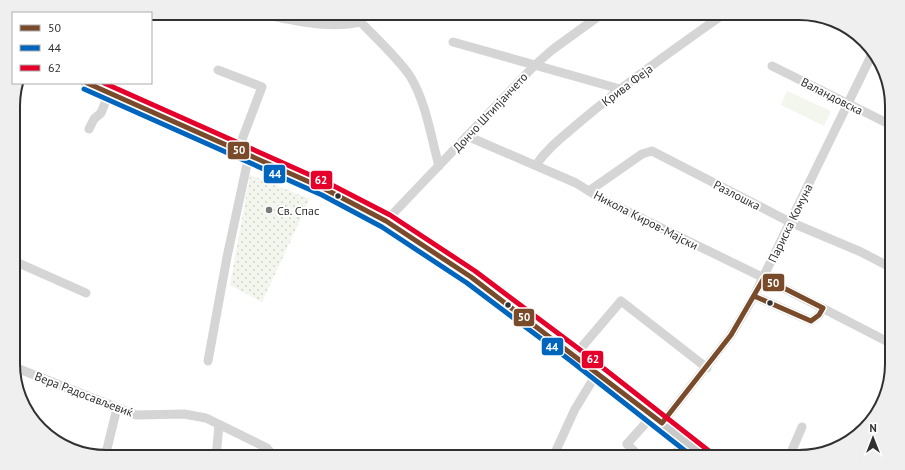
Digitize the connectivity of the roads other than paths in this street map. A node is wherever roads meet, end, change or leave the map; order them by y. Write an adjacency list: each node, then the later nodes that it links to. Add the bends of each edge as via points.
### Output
1 (294, 20): 4 (street, via 346,26)
2 (593, 20): 7 (street, Дончо Штипјанчето)
3 (715, 20): 11 (street, Крива Феја)
4 (360, 22): 19 (street, via 402,66 414,83 421,99)
5 (453, 42): 7 (street)
6 (870, 57): 13 (street, Париска Комуна)
7 (534, 66): 11 (street); 16 (street, Дончо Штипјанчето)
8 (772, 66): 13 (street, Валандовска)
9 (218, 70): 17 (street, via 262,87)
10 (89, 84): 12 (main road)
11 (620, 89): 18 (street, Крива Феја, via 545,151)
12 (109, 93): 15 (street, via 101,113); 17 (main road)
13 (848, 104): 14 (street, Валандовска); 22 (street, Париска Комуна)
14 (885, 122)
15 (89, 129)
16 (468, 136): 18 (street, Никола Киров-Мајски); 19 (street, Дончо Штипјанчето)
17 (244, 152): 21 (main road, via 341,196); 31 (street)
18 (536, 165): 20 (street, Никола Киров-Мајски)
19 (439, 166): 21 (street, Дончо Штипјанчето)
20 (588, 191): 22 (street, Разлошка, via 642,154 652,151); 25 (street, Никола Киров-Мајски)
21 (386, 221): 30 (main road, via 471,278)
22 (790, 222): 24 (street, Разлошка); 25 (street, Париска Комуна)
23 (20, 264): 26 (street)
24 (885, 264)
25 (764, 278): 27 (street, Париска Комуна); 28 (street, Никола Киров-Мајски)
26 (86, 293)
27 (754, 296): 28 (street, via 811,321); 32 (street, Париска Комуна, via 732,335)
28 (823, 308): 29 (street, Никола Киров-Мајски)
29 (885, 340)
30 (575, 355): 32 (street, via 621,301); 34 (main road)
31 (208, 361)
32 (707, 368): 37 (street, Париска Комуна)
33 (21, 371): 35 (street, Вера Радосављевиќ)
34 (597, 373): 36 (main road); 44 (street, via 575,409)
35 (117, 408): 38 (street, Вера Радосављевиќ, via 136,415 184,414 206,418); 41 (street)
36 (652, 416): 37 (main road); 45 (street, via 627,444)
37 (662, 423): 40 (main road)
38 (220, 425): 42 (street); 43 (street, Вера Радосављевиќ)
39 (802, 427): 48 (street)
40 (687, 442): 46 (street); 47 (main road)
41 (107, 450)
42 (217, 450)
43 (269, 450)
44 (556, 450)
45 (633, 450)
46 (678, 450)
47 (697, 450)
48 (792, 450)

